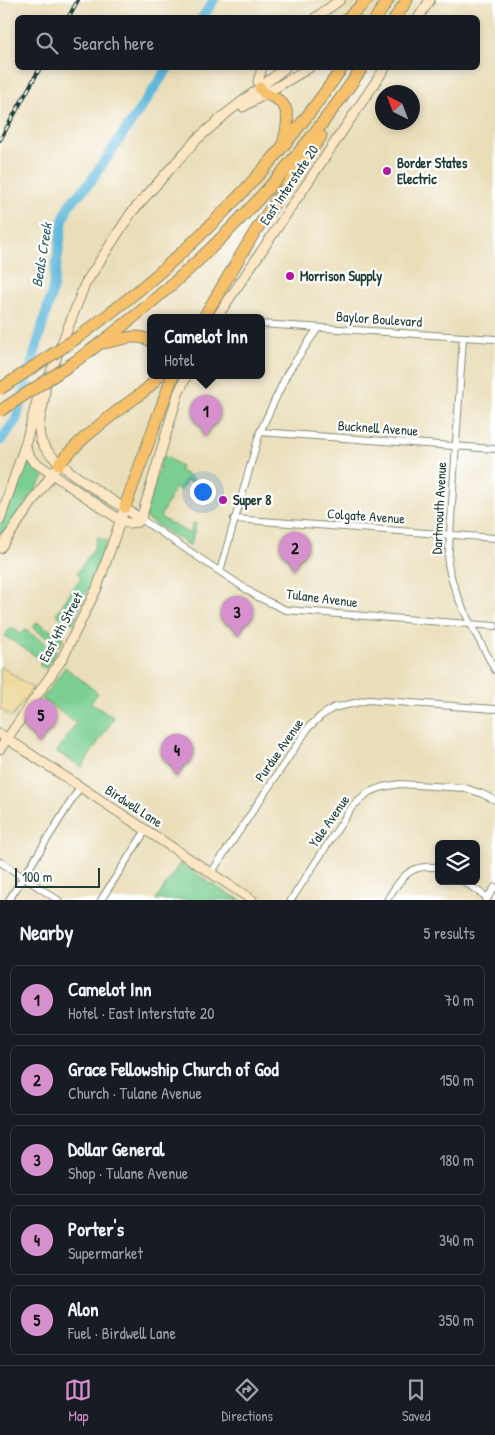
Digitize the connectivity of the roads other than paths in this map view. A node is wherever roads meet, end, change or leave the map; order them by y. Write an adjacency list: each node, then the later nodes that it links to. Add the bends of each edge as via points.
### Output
1 (341, 0): 6 (main road); 7 (main road)
2 (367, 0): 8 (highway)
3 (388, 0): 9 (highway)
4 (407, 0): 10 (highway)
5 (430, 0): 11 (main road)
6 (319, 15)
7 (327, 15)
8 (351, 15)
9 (378, 15)
10 (397, 15)
11 (420, 15)
12 (261, 70): 18 (main road, via 258,82)
13 (283, 70): 18 (main road)
14 (305, 70): 18 (main road)
15 (341, 70): 20 (highway)
16 (361, 70): 19 (highway)
17 (383, 70): 22 (main road, East Interstate 20)
18 (262, 91): 20 (highway, via 280,101 288,116); 32 (main road, via 227,113 196,140 131,213 85,284)
19 (335, 106): 21 (highway, via 328,126 256,230); 28 (highway, via 235,223 173,282)
20 (281, 148): 33 (highway, bridge, via 220,215 128,300)
21 (206, 314)
22 (219, 314)
23 (265, 324): 24 (street, Baylor Boulevard)
24 (318, 328): 25 (street, Baylor Boulevard); 35 (street, via 288,372)
25 (463, 338): 27 (street, Baylor Boulevard); 37 (street, Dartmouth Avenue)
26 (147, 339): 28 (highway, via 131,337)
27 (495, 339)
28 (100, 344): 34 (highway, bridge)
29 (155, 379): 39 (highway)
30 (172, 379): 41 (highway)
31 (185, 379): 42 (main road)
32 (45, 387): 36 (main road, via 39,393); 39 (main road, Tulane Avenue, via 39,421 40,438 44,449)
33 (0, 390)
34 (0, 411)
35 (260, 432): 37 (street, Bucknell Avenue); 43 (street)
36 (26, 442): 40 (main road, via 29,458); 44 (main road)
37 (455, 447): 38 (street, Bucknell Avenue); 46 (street, Dartmouth Avenue)
38 (495, 449)
39 (59, 464): 40 (main road); 41 (main road, Tulane Avenue)
40 (51, 475): 45 (main road); 48 (main road)
41 (125, 507): 42 (main road, Tulane Avenue); 45 (main road, East 4th Street)
42 (141, 518): 45 (main road, via 138,522 128,523); 49 (street, Tulane Avenue)
43 (234, 519): 46 (street, Colgate Avenue); 49 (street)
44 (0, 520)
45 (120, 520): 54 (main road, East 4th Street, via 97,588 62,658)
46 (449, 535): 47 (street, Colgate Avenue); 50 (street, Dartmouth Avenue, via 448,564 452,580)
47 (495, 538)
48 (0, 548)
49 (220, 571): 50 (street, Tulane Avenue, via 258,597 286,610)
50 (472, 625): 51 (street, Tulane Avenue); 52 (street, Dartmouth Avenue)
51 (495, 626)
52 (495, 670)
53 (495, 709): 61 (street, Purdue Avenue, via 368,700 333,708 309,727)
54 (3, 737): 55 (main road, East 4th Street); 56 (main road, Birdwell Lane)
55 (0, 749)
56 (80, 787): 58 (main road, Birdwell Lane); 62 (street)
57 (495, 800): 70 (street, Yale Avenue, via 480,792 447,786 400,784 369,792 352,807)
58 (146, 830): 61 (main road, Birdwell Lane); 68 (street)
59 (0, 862): 62 (street)
60 (435, 867): 71 (street, via 425,866 404,875)
61 (211, 873): 69 (main road, Birdwell Lane)
62 (23, 878): 66 (street); 67 (street)
63 (468, 885): 65 (street)
64 (495, 887): 65 (street)
65 (487, 899)
66 (9, 900)
67 (58, 900)
68 (100, 900)
69 (252, 900)
70 (291, 900)
71 (387, 900)

